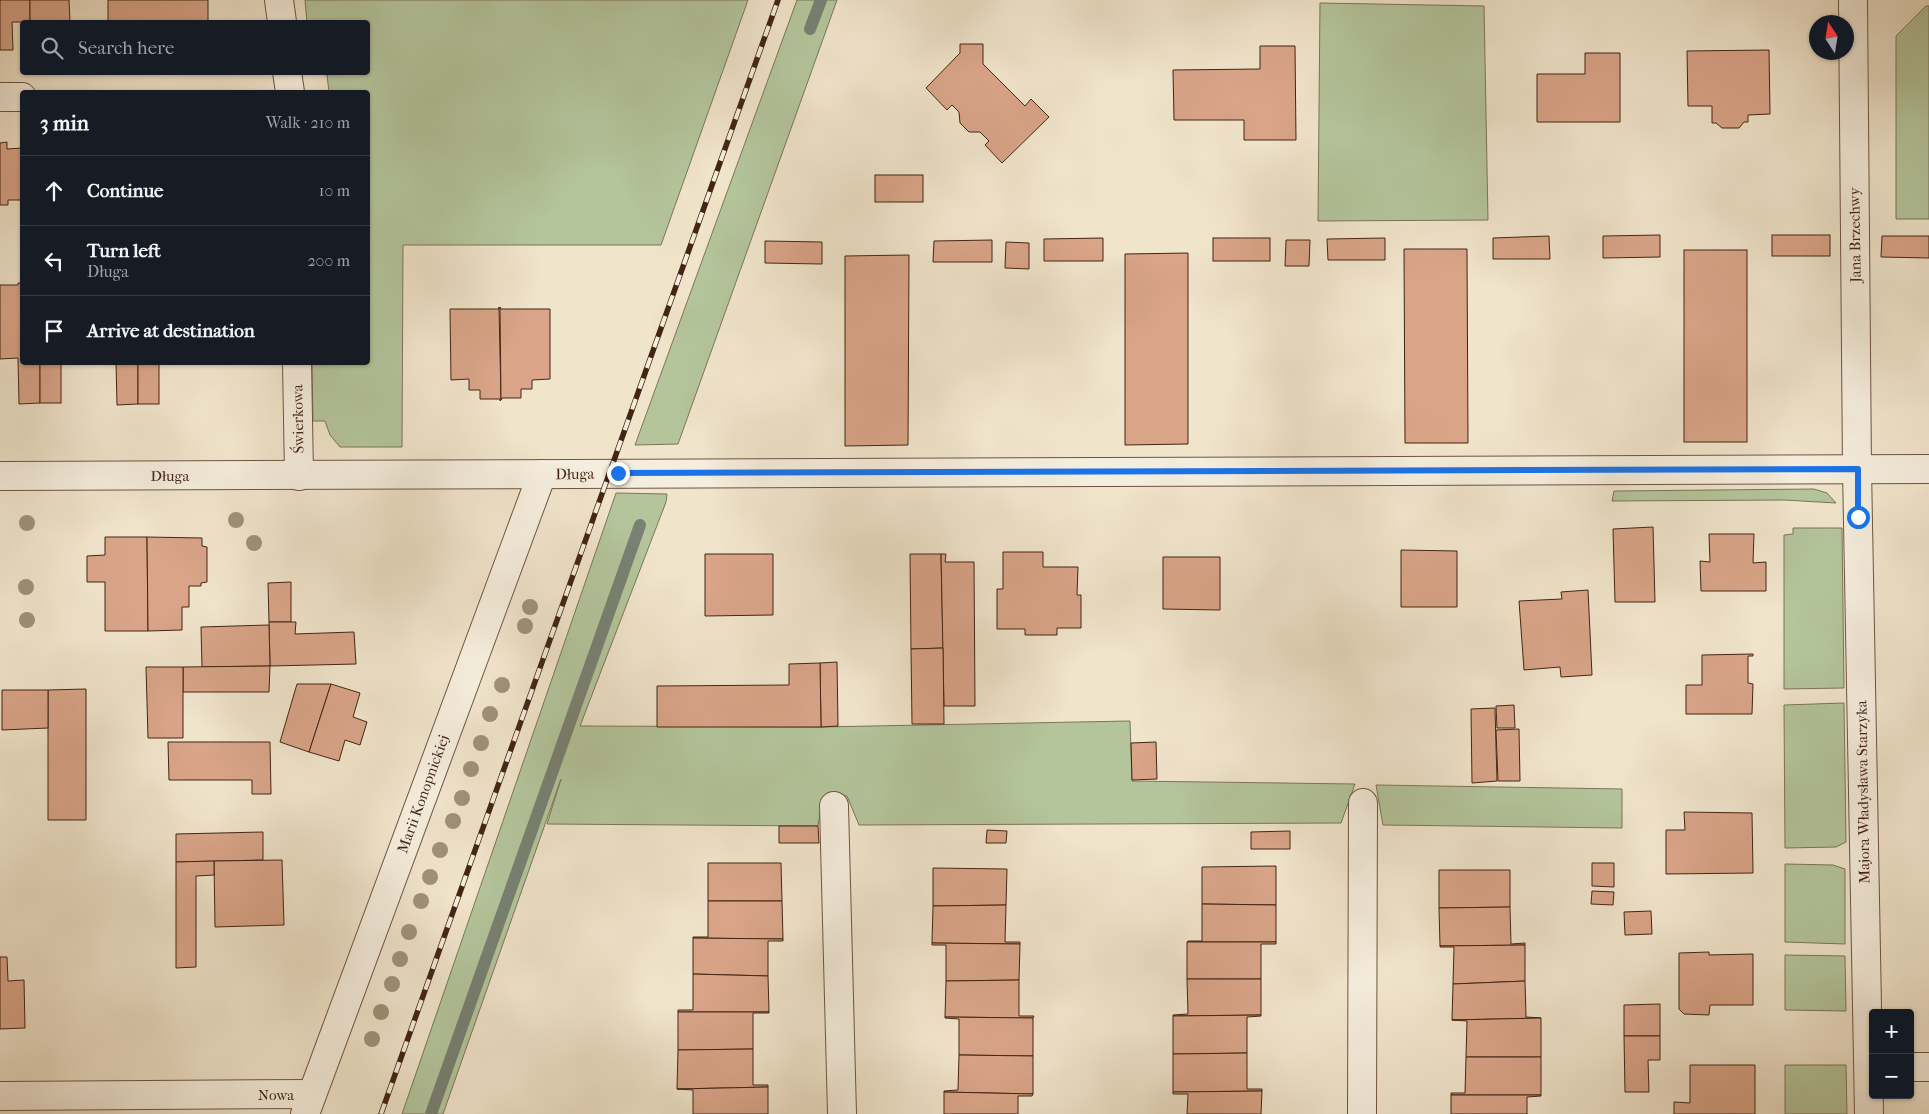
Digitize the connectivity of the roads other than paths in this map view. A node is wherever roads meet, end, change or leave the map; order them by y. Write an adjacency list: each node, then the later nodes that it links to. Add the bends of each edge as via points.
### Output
1 (279, 0): 3 (street)
2 (1853, 0): 9 (street, Jana Brzechwy)
3 (282, 20)
4 (287, 75): 5 (street)
5 (290, 90)
6 (0, 97): 7 (street)
7 (20, 97)
8 (297, 365): 13 (street, Świerkowa)
9 (1858, 469): 10 (street, Długa); 11 (street, Długa); 16 (street, Majora Władysława Starzyka)
10 (1929, 469)
11 (542, 474): 13 (street, Długa); 21 (street, Marii Konopnickiej)
12 (0, 476): 13 (street, Długa)
13 (299, 476)
14 (1364, 803): 23 (street)
15 (834, 806): 22 (street)
16 (1870, 1054)
17 (1914, 1067): 18 (street)
18 (1929, 1067)
19 (0, 1096): 21 (street, Nowa)
20 (1869, 1099): 24 (street, Majora Władysława Starzyka)
21 (308, 1104)
22 (842, 1114)
23 (1362, 1114)
24 (1869, 1114)

